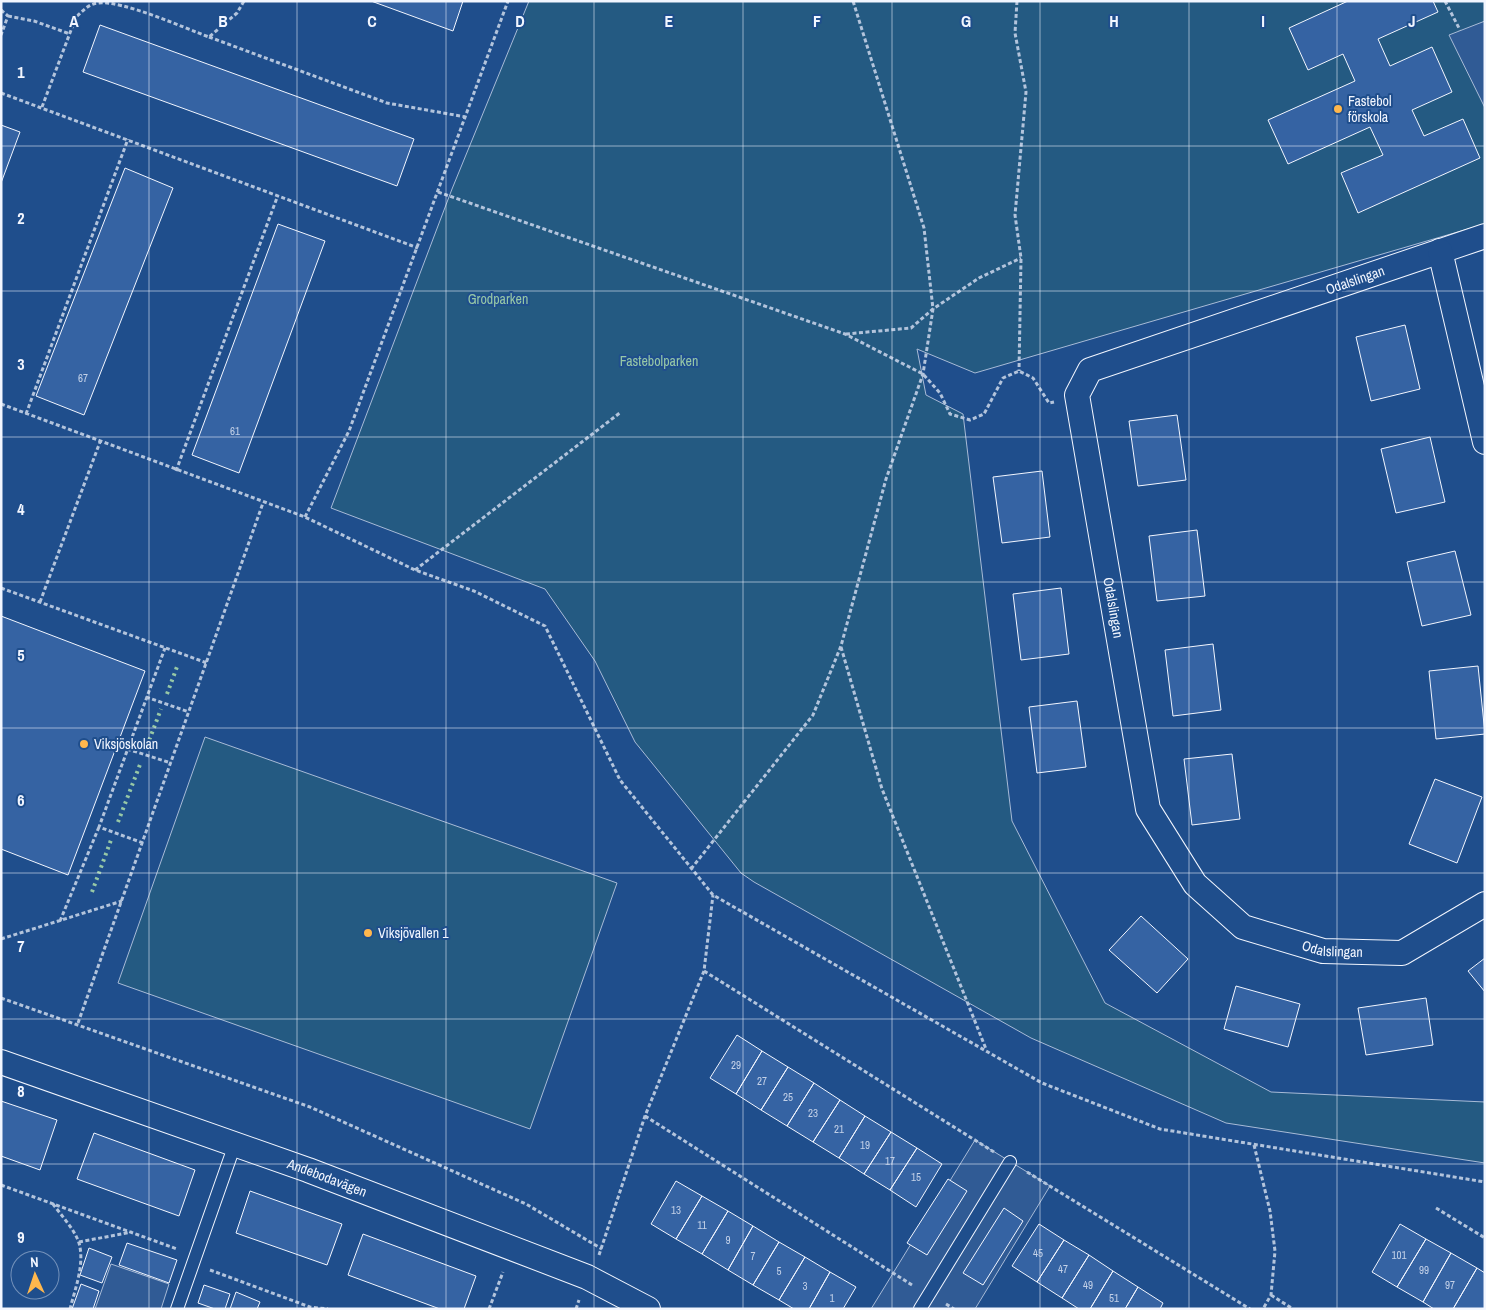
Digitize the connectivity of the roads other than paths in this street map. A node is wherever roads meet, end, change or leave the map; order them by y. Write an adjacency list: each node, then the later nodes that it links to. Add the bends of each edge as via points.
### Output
1 (1485, 236): 2 (street, Odalslingan)
2 (1440, 251): 3 (street); 4 (street, Odalslingan, via 1090,370 1077,395 1148,809 1195,884 1243,928 1323,951 1402,952)
3 (1485, 442)
4 (1485, 904)
5 (1, 1062): 6 (street, Andebodavägen)
6 (235, 1144): 8 (lane); 9 (street, Andebodavägen, via 588,1277)
7 (1010, 1162): 10 (lane)
8 (177, 1309)
9 (648, 1309)
10 (920, 1309)

